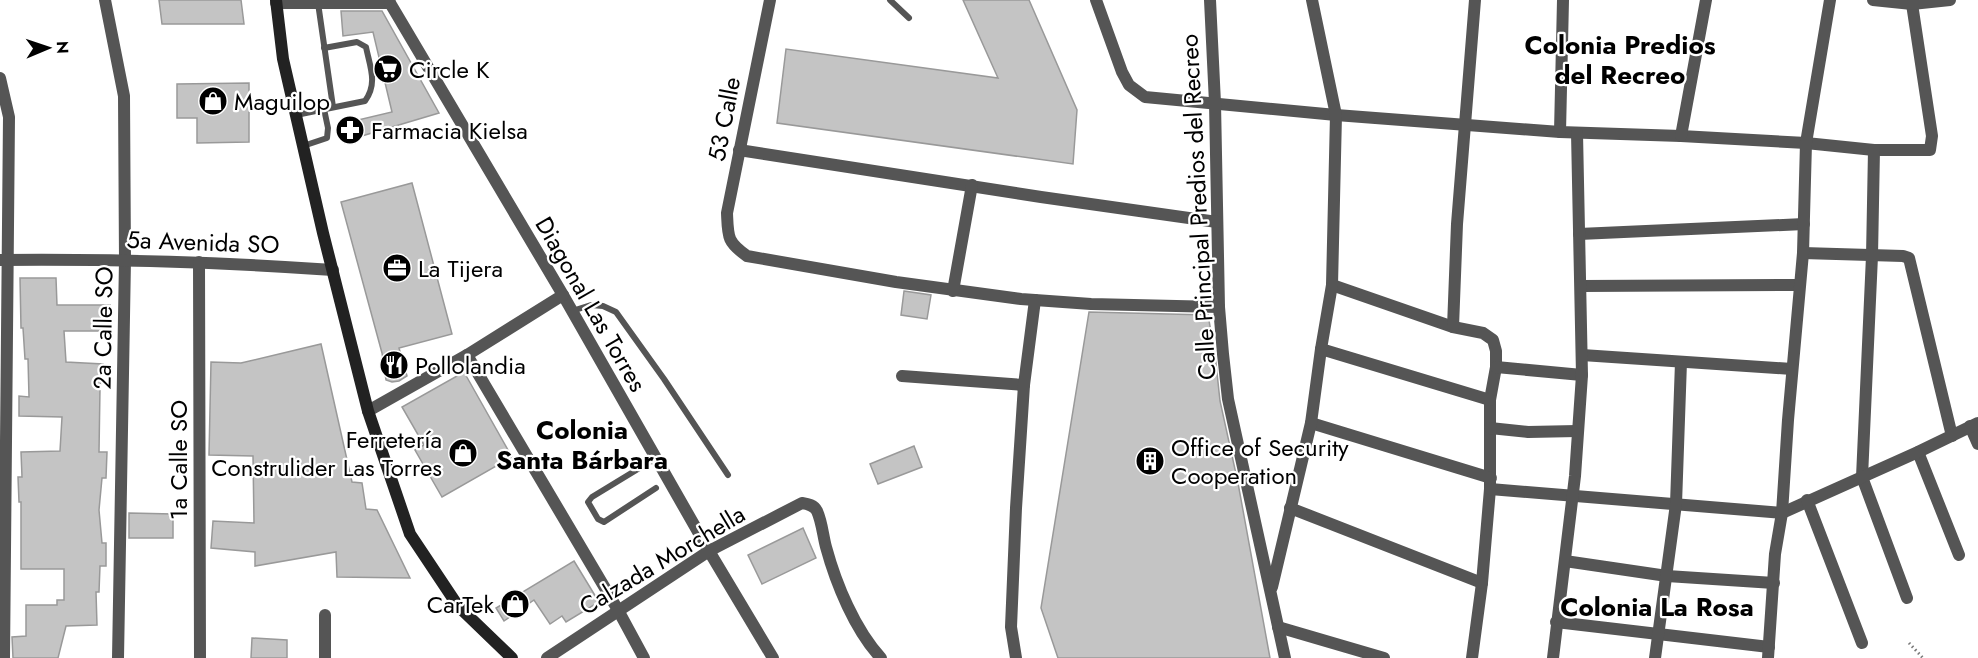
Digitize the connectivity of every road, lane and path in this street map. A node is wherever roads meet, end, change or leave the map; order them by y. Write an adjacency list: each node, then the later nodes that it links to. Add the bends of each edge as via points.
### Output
1 (105, 0): 40 (street, 2a Calle SO, via 124,96)
2 (890, 0): 17 (lane)
3 (1096, 0): 20 (street, via 1130,85 1145,97)
4 (1210, 0): 20 (street, Calle Principal Predios del Recreo)
5 (1312, 0): 24 (street)
6 (1475, 0): 25 (street)
7 (1563, 0): 26 (street)
8 (1706, 0): 28 (street)
9 (1830, 0): 29 (street)
10 (1873, 0): 16 (street)
11 (1950, 0): 16 (street)
12 (276, 1): 15 (street); 23 (main road)
13 (767, 1): 31 (street, 53 Calle)
14 (390, 2): 15 (street); 47 (street, Diagonal Las Torres)
15 (318, 3): 18 (lane)
16 (1912, 4): 32 (street, via 1932,146 1930,150)
17 (909, 18)
18 (324, 48): 21 (lane); 21 (lane, via 357,42 366,47 374,83 365,101)
19 (0, 78): 39 (street, via 9,117)
20 (1215, 103): 24 (street); 34 (street, Calle Principal Predios del Recreo)
21 (333, 107): 22 (lane)
22 (324, 110): 23 (lane); 30 (lane, via 327,138)
23 (295, 115): 30 (main road)
24 (1335, 115): 25 (street); 43 (street)
25 (1464, 124): 26 (street); 51 (street)
26 (1560, 132): 27 (street)
27 (1577, 133): 28 (street); 36 (street)
28 (1681, 136): 29 (street)
29 (1806, 143): 32 (street); 35 (street)
30 (303, 146): 42 (main road)
31 (739, 150): 33 (street); 46 (street, 53 Calle, via 727,213 728,232 732,246 747,256)
32 (1874, 150): 38 (street)
33 (972, 185): 34 (street); 46 (street)
34 (1217, 222): 49 (street, Calle Principal Predios del Recreo)
35 (1804, 224): 36 (street); 37 (street)
36 (1579, 234): 44 (street)
37 (1803, 253): 38 (street); 45 (street)
38 (1872, 255): 67 (street, via 1909,258); 72 (street)
39 (4, 260): 40 (street, 5a Avenida SO); 96 (street)
40 (125, 260): 41 (street, 5a Avenida SO); 97 (street, 2a Calle SO)
41 (199, 262): 42 (street, 5a Avenida SO); 98 (street, 1a Calle SO)
42 (333, 270): 62 (main road)
43 (1332, 285): 51 (street); 52 (street)
44 (1581, 285): 45 (street); 54 (street)
45 (1799, 285): 57 (street)
46 (953, 291): 48 (street)
47 (563, 295): 50 (street, Diagonal Las Torres); 53 (street)
48 (1035, 300): 49 (street); 60 (street)
49 (1219, 307): 86 (street, Calle Principal Predios del Recreo, via 1228,399)
50 (572, 311): 70 (street, Diagonal Las Torres); 71 (lane, via 591,305 616,312)
51 (1453, 327): 56 (street, via 1483,333 1492,340)
52 (1321, 349): 61 (street); 63 (street)
53 (467, 355): 62 (street); 88 (street)
54 (1582, 355): 55 (street); 58 (street)
55 (1681, 362): 57 (street); 77 (street)
56 (1496, 367): 58 (street); 61 (street)
57 (1792, 369): 79 (street)
58 (1582, 375): 66 (street)
59 (902, 376): 60 (street)
60 (1024, 385): 105 (street, via 1011,627)
61 (1490, 400): 65 (street)
62 (368, 411): 100 (main road, via 410,534 458,606)
63 (1311, 423): 73 (street); 78 (street)
64 (1974, 425): 67 (street); 68 (street)
65 (1490, 428): 66 (street); 73 (street)
66 (1577, 431): 75 (street)
67 (1952, 436): 69 (street)
68 (1978, 444)
69 (1918, 452): 72 (street); 81 (street)
70 (656, 458): 74 (lane, via 588,502 604,522); 80 (street, Diagonal Las Torres)
71 (728, 475)
72 (1862, 477): 76 (street); 87 (street)
73 (1490, 484): 75 (street); 84 (street)
74 (656, 488)
75 (1572, 494): 77 (street); 82 (street)
76 (1807, 500): 79 (street); 93 (street)
77 (1676, 504): 79 (street); 83 (street)
78 (1290, 508): 84 (street); 86 (street)
79 (1782, 513): 85 (street)
80 (709, 551): 88 (street, Calzada Morchella); 103 (street, Diagonal Las Torres); 104 (street, Calzada Morchella, via 802,503 810,504 817,510 826,548 851,614)
81 (1959, 555)
82 (1565, 561): 83 (street); 90 (street)
83 (1667, 576): 85 (street); 92 (street)
84 (1482, 583): 108 (street)
85 (1774, 583): 95 (street)
86 (1271, 591): 91 (street, Calle Principal Predios del Recreo)
87 (1907, 598)
88 (618, 610): 101 (street, Calzada Morchella); 102 (street)
89 (325, 615): 99 (street)
90 (1556, 622): 92 (street); 109 (street)
91 (1278, 627): 106 (street, Calle Principal Predios del Recreo); 107 (street)
92 (1658, 634): 95 (street); 110 (street)
93 (1863, 643)
94 (1909, 643): 111 (path)
95 (1769, 652)
96 (4, 658)
97 (118, 658)
98 (200, 658)
99 (325, 658)
100 (512, 658)
101 (547, 658)
102 (644, 658)
103 (773, 658)
104 (881, 658)
105 (1016, 658)
106 (1286, 658)
107 (1384, 658)
108 (1472, 658)
109 (1553, 658)
110 (1655, 658)
111 (1923, 658)

